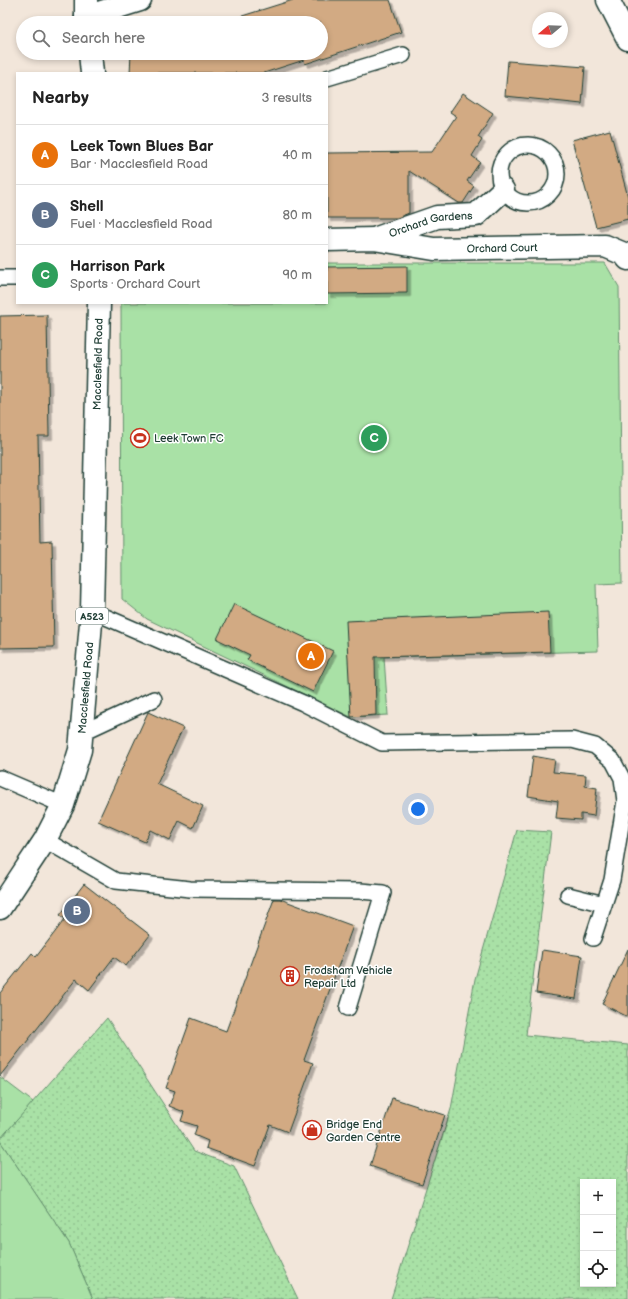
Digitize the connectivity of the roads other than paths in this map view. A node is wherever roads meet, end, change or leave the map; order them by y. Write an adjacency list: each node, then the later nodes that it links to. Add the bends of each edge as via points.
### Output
1 (140, 0): 3 (main road)
2 (608, 0): 4 (main road)
3 (84, 10)
4 (628, 39)
5 (403, 55): 8 (lane)
6 (91, 60): 7 (main road)
7 (92, 72)
8 (328, 78)
9 (503, 190): 10 (main road, Orchard Gardens, via 476,215 437,217)
10 (374, 239): 11 (main road); 12 (main road, Orchard Court, via 434,249 605,246 624,254)
11 (328, 240)
12 (628, 259)
13 (0, 278): 14 (lane)
14 (16, 278)
15 (99, 304): 16 (main road, Macclesfield Road / A523)
16 (92, 611): 18 (main road, Macclesfield Road / A523); 23 (lane, via 303,703 382,743 572,740 595,746 613,761 622,778 625,801 612,880)
17 (154, 699): 18 (lane)
18 (81, 733): 20 (main road, Macclesfield Road / A523, via 80,750)
19 (0, 778): 20 (lane)
20 (63, 805): 21 (main road, Macclesfield Road / A523)
21 (45, 840): 24 (main road, Macclesfield Road / A523); 26 (lane, via 116,882 190,889 384,893)
22 (568, 895): 23 (lane)
23 (604, 904): 25 (lane)
24 (0, 908)
25 (593, 938)
26 (348, 1008)

